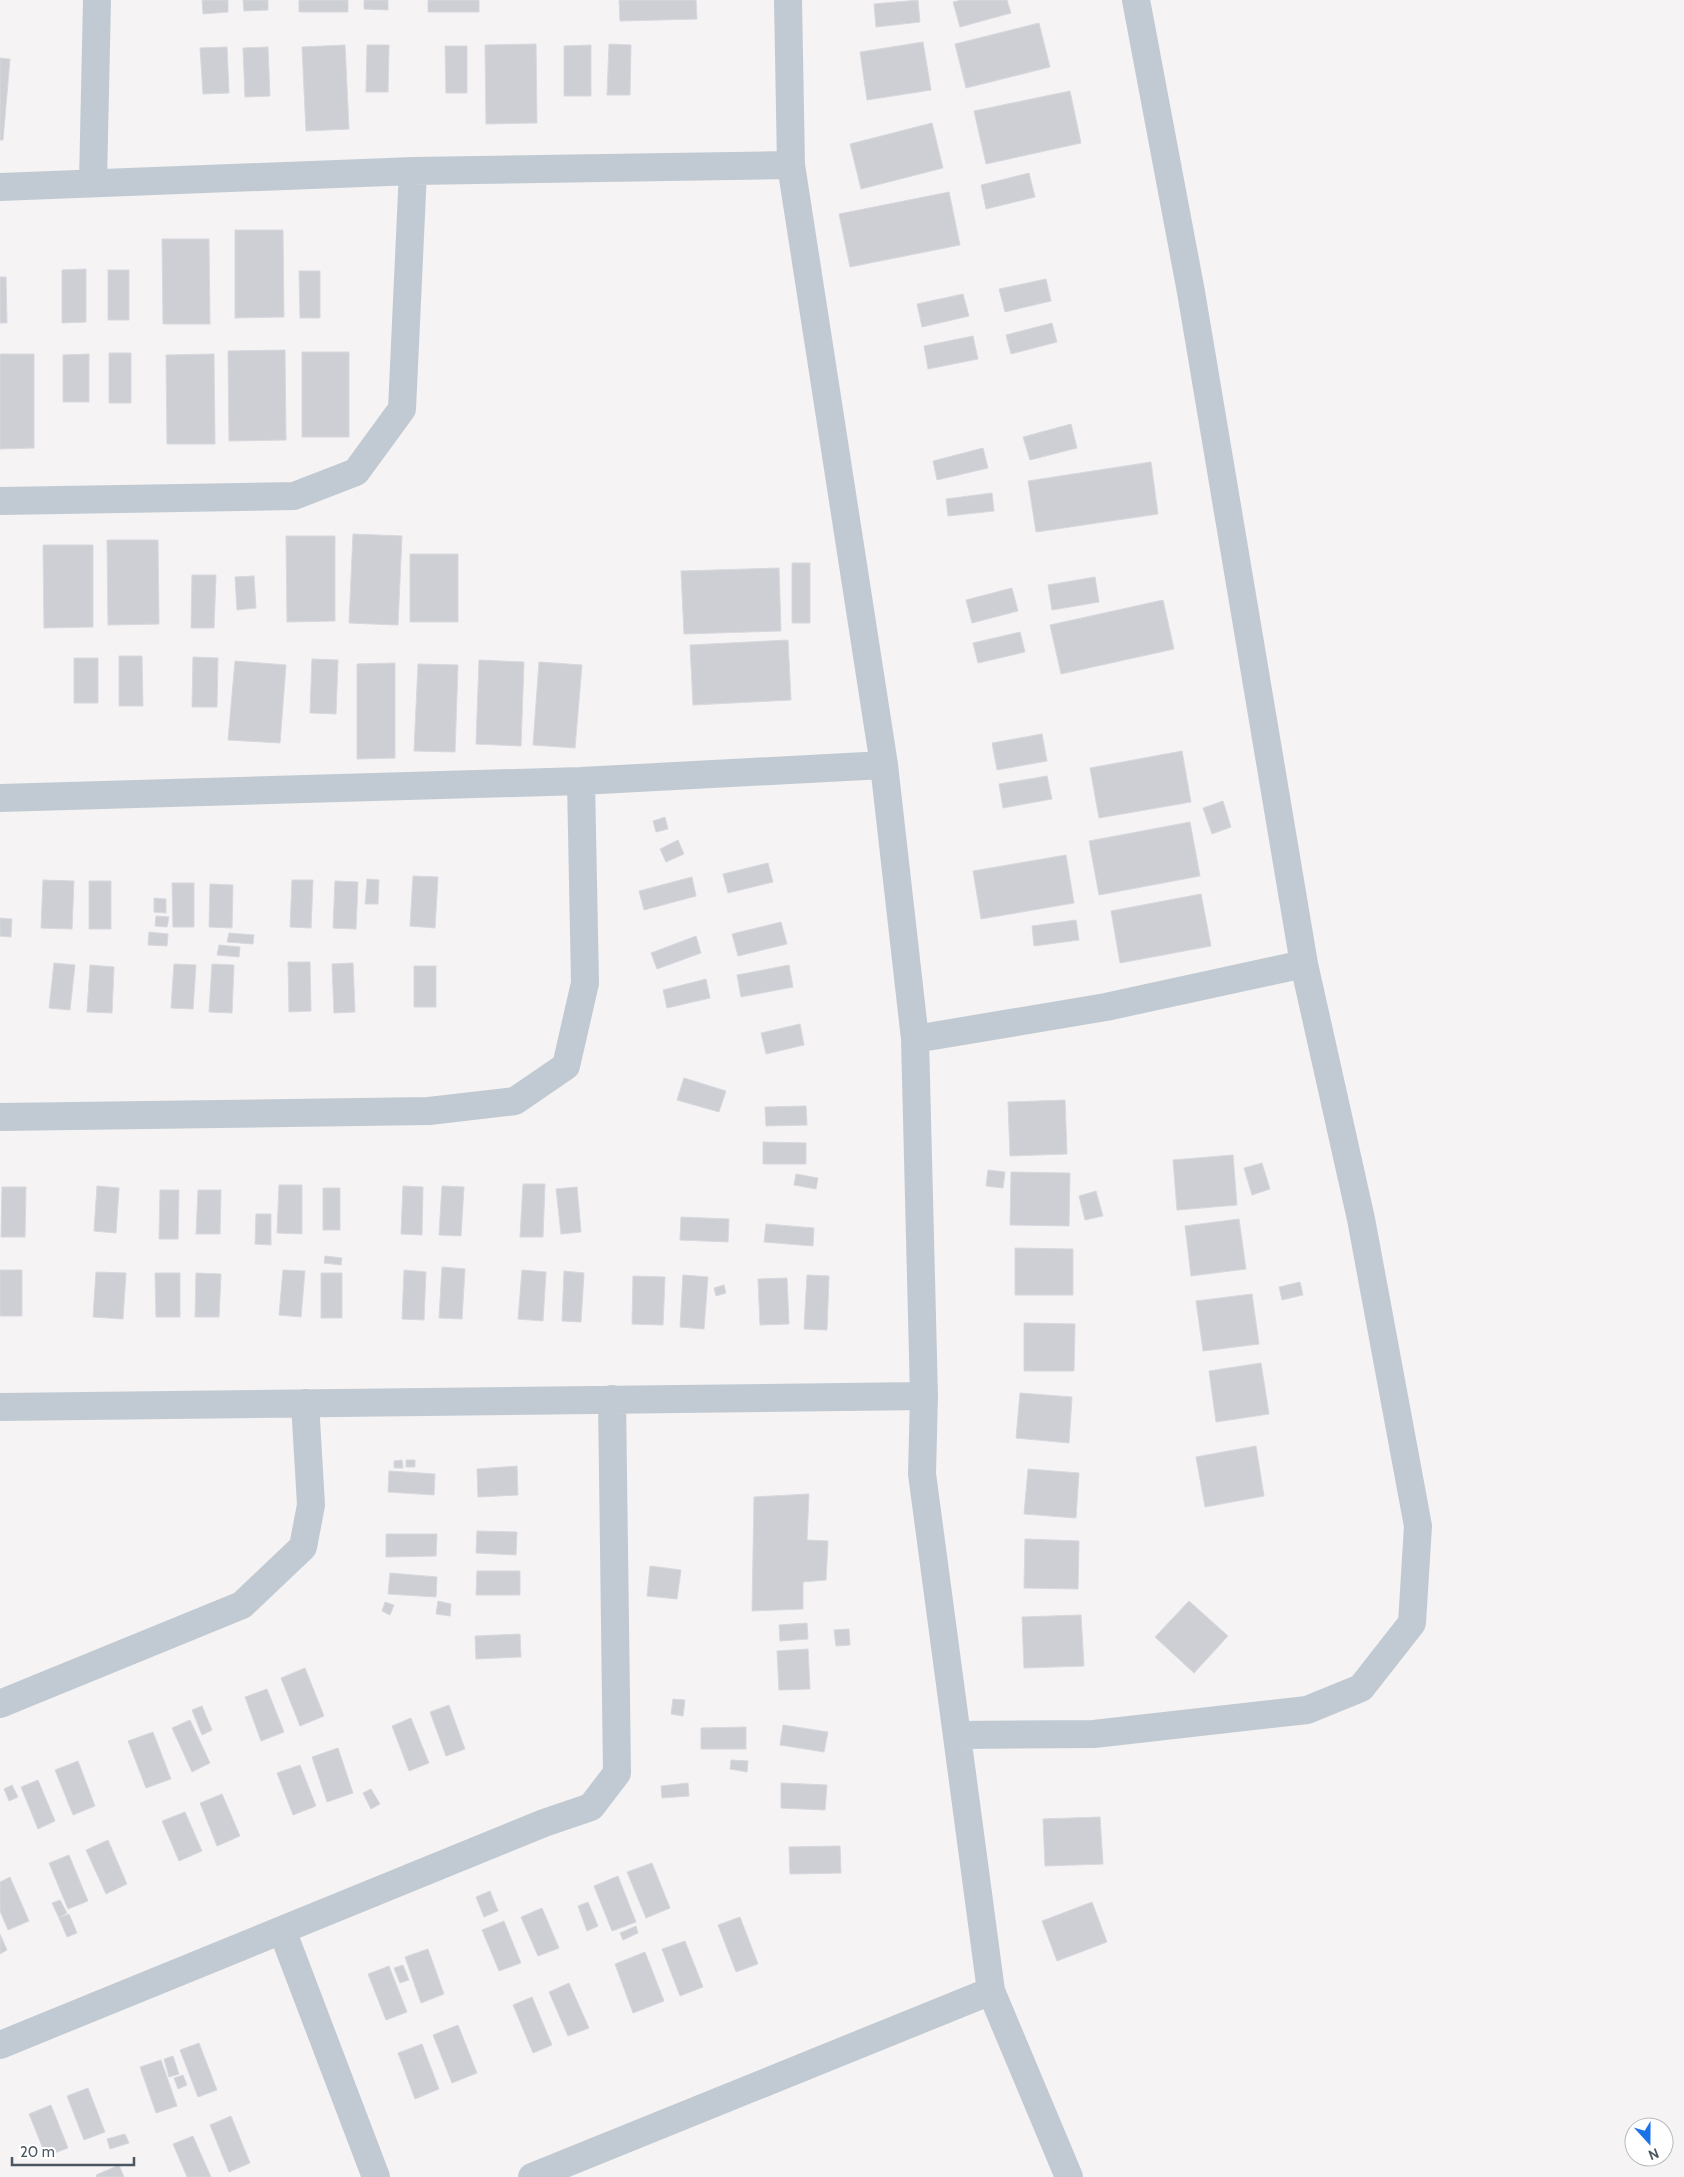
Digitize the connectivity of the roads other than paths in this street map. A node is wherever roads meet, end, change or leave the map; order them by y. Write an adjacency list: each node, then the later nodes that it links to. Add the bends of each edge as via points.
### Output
1 (97, 0): 6 (street)
2 (788, 0): 4 (street)
3 (1136, 0): 12 (street, via 1191,292)
4 (791, 165): 5 (street); 9 (street)
5 (413, 171): 6 (street); 8 (street, via 402,409 356,472 294,496)
6 (93, 182): 7 (street)
7 (0, 187)
8 (0, 501)
9 (884, 765): 10 (street); 13 (street)
10 (581, 781): 11 (street); 14 (street, via 585,983 566,1066 515,1102 429,1111)
11 (0, 798)
12 (1304, 964): 13 (street, via 1106,1007); 20 (street, via 1361,1219 1418,1526 1412,1623 1361,1688 1307,1710 1094,1734)
13 (915, 1039): 15 (street)
14 (0, 1116)
15 (924, 1396): 16 (street); 20 (street, via 922,1474)
16 (612, 1399): 17 (street); 21 (street, via 617,1773 591,1807 544,1823)
17 (305, 1403): 18 (street); 19 (street, via 311,1505 302,1547 242,1605)
18 (0, 1407)
19 (0, 1704)
20 (958, 1735): 22 (street)
21 (282, 1930): 23 (street); 24 (street)
22 (991, 1991): 25 (street); 26 (street)
23 (0, 2045)
24 (376, 2177)
25 (532, 2177)
26 (1069, 2177)

